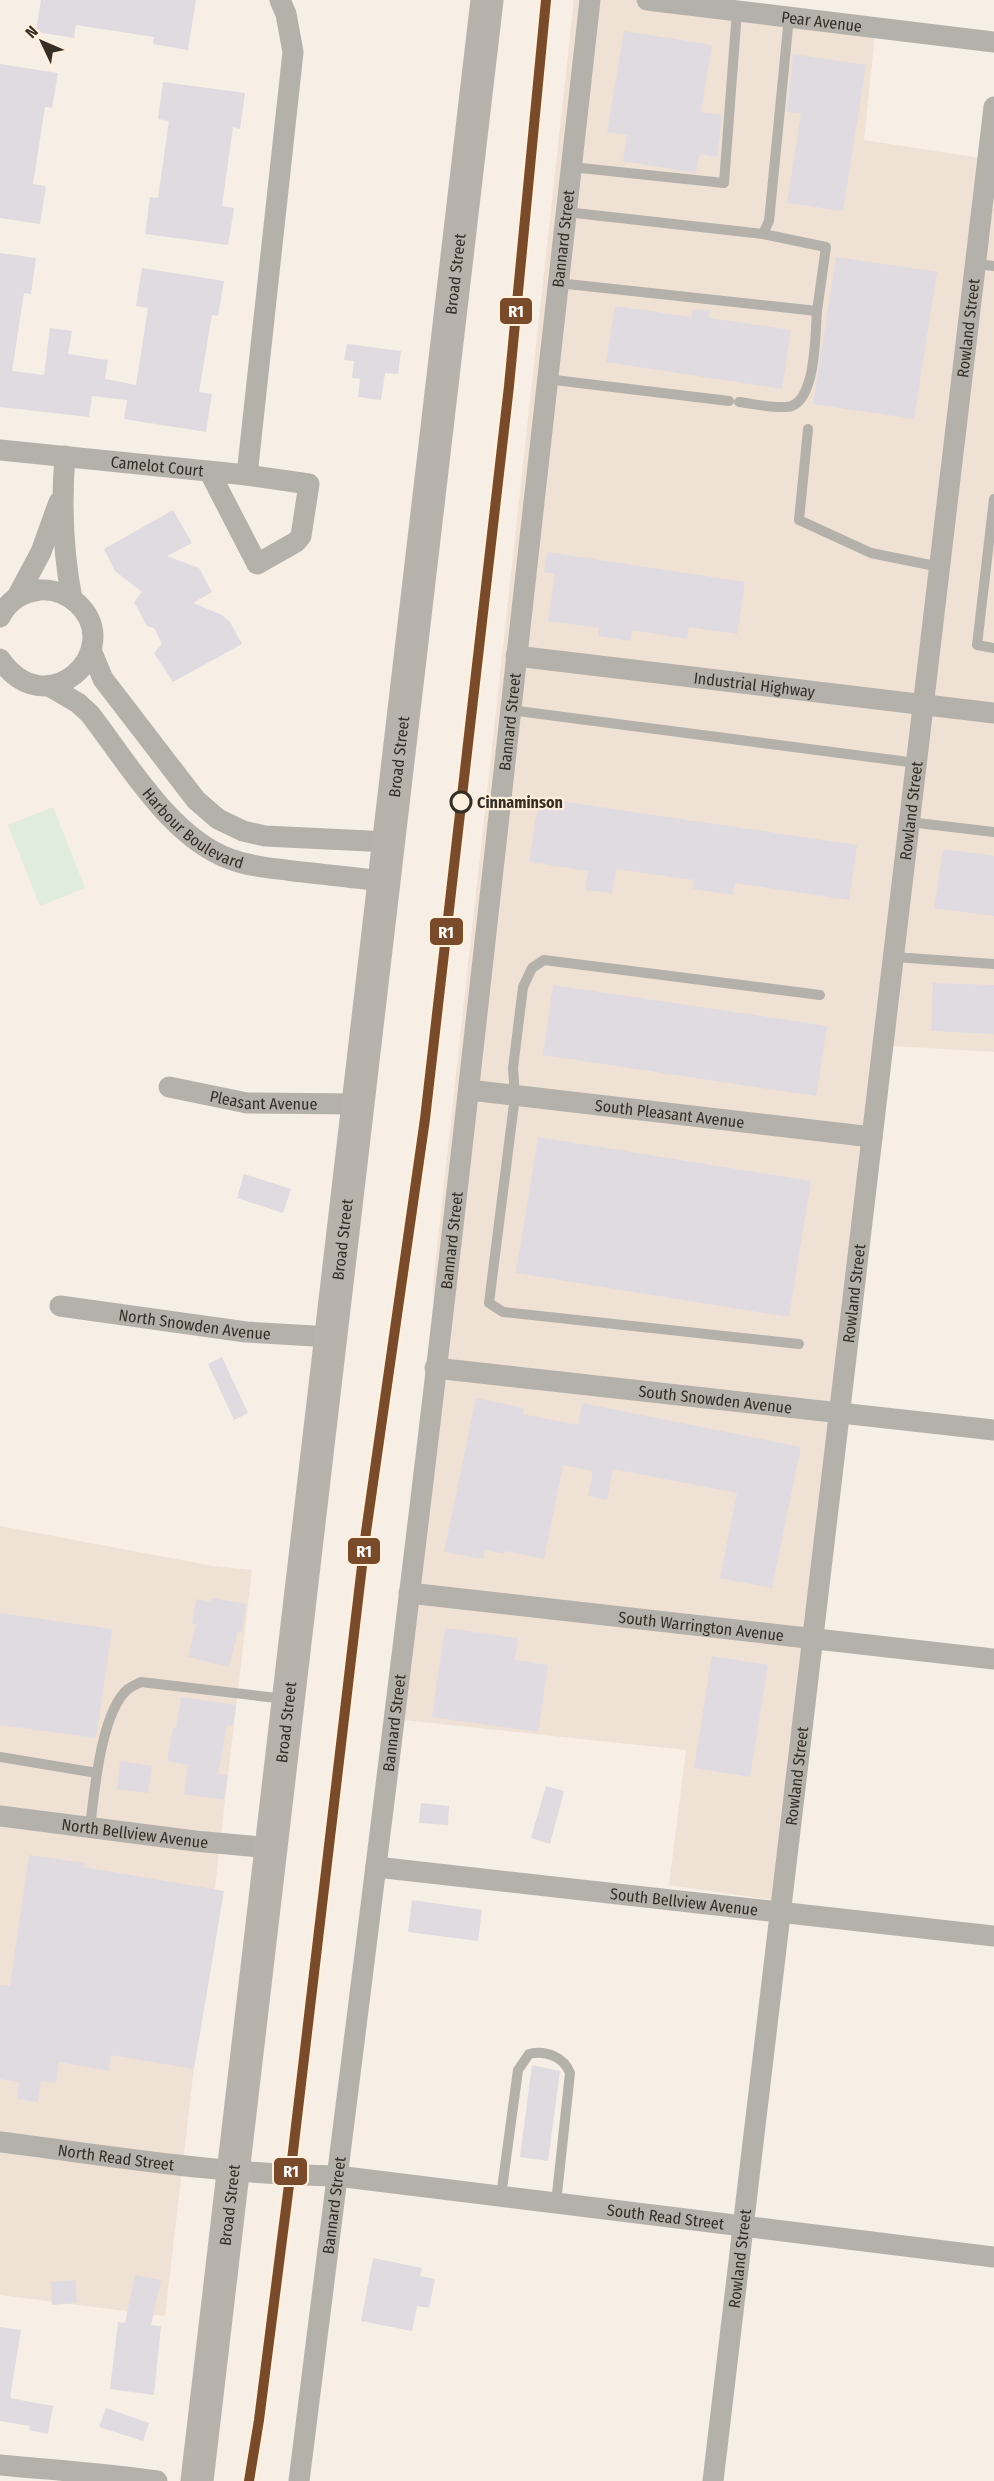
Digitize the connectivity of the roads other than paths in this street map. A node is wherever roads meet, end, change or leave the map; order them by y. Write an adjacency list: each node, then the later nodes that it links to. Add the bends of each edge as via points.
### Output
1 (280, 0): 20 (street, via 293,51)
2 (487, 0): 38 (main road, Broad Street)
3 (591, 0): 9 (street, Bannard Street)
4 (647, 0): 5 (street, Pear Avenue)
5 (737, 11): 6 (street, Pear Avenue); 9 (lane, via 724,183)
6 (789, 17): 7 (street, Pear Avenue); 11 (lane, via 769,221)
7 (994, 42)
8 (994, 106): 12 (street, Rowland Street)
9 (571, 167): 10 (street, Bannard Street)
10 (566, 212): 11 (lane); 13 (street, Bannard Street)
11 (763, 234): 14 (lane, via 826,247)
12 (985, 265): 23 (street, Rowland Street)
13 (558, 283): 14 (lane); 15 (street, Bannard Street)
14 (817, 311): 15 (lane, via 814,357 807,387 788,408)
15 (546, 379): 28 (street, Bannard Street)
16 (808, 429): 23 (lane, via 799,520 871,553)
17 (0, 450): 18 (street, Camelot Court)
18 (65, 456): 19 (street, Camelot Court); 21 (street)
19 (209, 471): 20 (street, Camelot Court); 20 (street, Camelot Court, via 257,564 301,536 309,484)
20 (248, 475)
21 (62, 493): 24 (street); 25 (street, via 41,552)
22 (994, 499): 26 (lane, via 977,645)
23 (939, 567): 31 (street, Rowland Street)
24 (72, 599): 25 (street, via 48,590 29,592); 27 (street, Harbour Boulevard, via 82,608 92,630)
25 (6, 607)
26 (994, 648)
27 (91, 650): 30 (street, via 79,671 66,681); 36 (street, Harbour Boulevard, via 103,679 196,800 218,819)
28 (516, 656): 31 (street, Industrial Highway); 32 (street, Bannard Street)
29 (0, 659): 30 (street, Harbour Boulevard, via 10,673 27,684)
30 (49, 686): 39 (street, Harbour Boulevard, via 90,714 182,830)
31 (923, 704): 33 (street, Industrial Highway); 34 (street, Rowland Street)
32 (510, 710): 34 (lane); 45 (street, Bannard Street)
33 (994, 713)
34 (916, 763): 35 (street, Rowland Street)
35 (909, 822): 37 (lane); 41 (street, Rowland Street)
36 (238, 829): 38 (street, Harbour Boulevard, via 265,836); 39 (street)
37 (994, 832)
38 (389, 842): 40 (main road, Broad Street)
39 (223, 856): 40 (street, Harbour Boulevard, via 254,866)
40 (384, 881): 47 (main road, Broad Street)
41 (894, 957): 42 (lane); 48 (street, Rowland Street)
42 (994, 964)
43 (819, 995): 46 (lane, via 544,960 532,969 523,987 513,1068)
44 (169, 1087): 47 (street, Pleasant Avenue, via 247,1103)
45 (468, 1090): 46 (street, South Pleasant Avenue); 52 (street, Bannard Street)
46 (515, 1096): 48 (street, South Pleasant Avenue); 51 (lane, via 489,1303 503,1312)
47 (358, 1104): 50 (main road, Broad Street)
48 (872, 1137): 53 (street, Rowland Street)
49 (60, 1306): 50 (street, North Snowden Avenue, via 246,1332)
50 (331, 1337): 58 (main road, Broad Street)
51 (799, 1344)
52 (435, 1368): 53 (street, South Snowden Avenue); 55 (street, Bannard Street)
53 (839, 1413): 54 (street, South Snowden Avenue); 56 (street, Rowland Street)
54 (994, 1431)
55 (409, 1593): 56 (street, South Warrington Avenue); 64 (street, Bannard Street)
56 (813, 1639): 57 (street, South Warrington Avenue); 65 (street, Rowland Street)
57 (994, 1659)
58 (289, 1700): 60 (lane, via 141,1682 127,1690 115,1707); 63 (main road, Broad Street)
59 (0, 1757): 60 (lane)
60 (97, 1773): 62 (lane)
61 (0, 1816): 62 (street, North Bellview Avenue)
62 (90, 1828): 63 (street, North Bellview Avenue)
63 (271, 1848): 68 (main road, Broad Street)
64 (376, 1867): 65 (street, South Bellview Avenue); 69 (street, Bannard Street)
65 (780, 1912): 66 (street, South Bellview Avenue); 72 (street, Rowland Street)
66 (994, 1936)
67 (0, 2142): 68 (street, North Read Street)
68 (234, 2172): 69 (street, North Read Street); 76 (main road, Broad Street)
69 (337, 2176): 70 (street, South Read Street); 77 (street, Bannard Street)
70 (501, 2196): 71 (street, South Read Street); 71 (lane, via 518,2070 529,2054 537,2052 560,2058 570,2073)
71 (556, 2203): 72 (street, South Read Street)
72 (743, 2226): 73 (street, South Read Street); 78 (street, Rowland Street)
73 (994, 2257)
74 (0, 2465): 75 (street)
75 (157, 2481)
76 (197, 2481)
77 (299, 2481)
78 (713, 2481)

